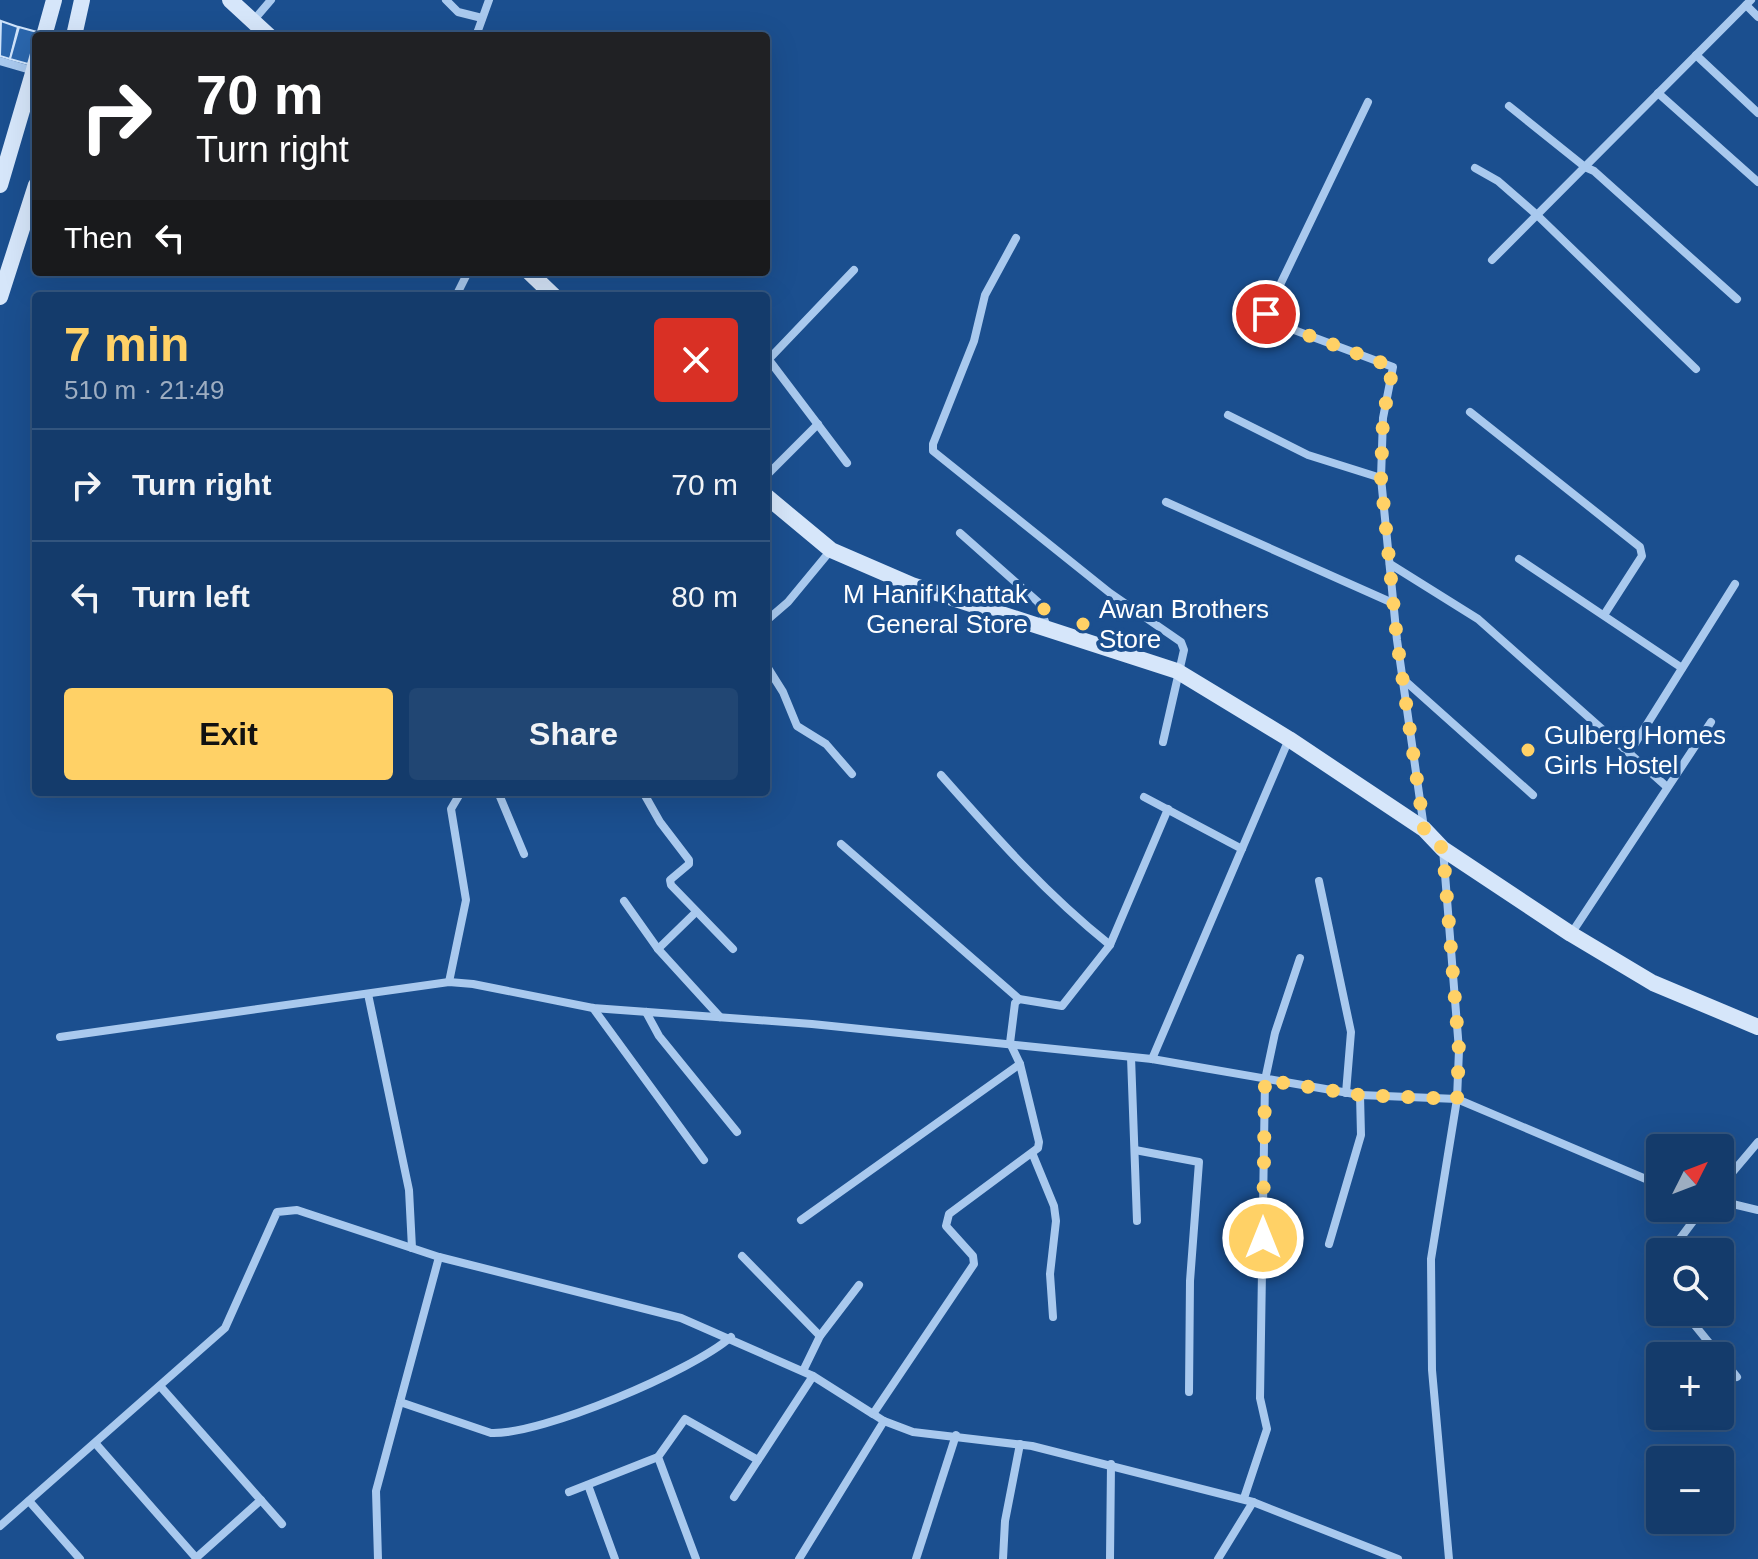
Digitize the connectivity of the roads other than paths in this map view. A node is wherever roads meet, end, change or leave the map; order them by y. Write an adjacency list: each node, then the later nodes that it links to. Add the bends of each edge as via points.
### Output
1 (54, 0): 11 (street)
2 (82, 0): 12 (street)
3 (230, 0): 10 (street)
4 (271, 0): 10 (street)
5 (446, 0): 9 (street, via 458,12)
6 (489, 0): 9 (street)
7 (1749, 2): 8 (street); 15 (street)
8 (1758, 17)
9 (482, 18): 14 (street)
10 (253, 21): 13 (street)
11 (45, 32)
12 (75, 32)
13 (265, 32)
14 (477, 32)
15 (1696, 55): 19 (street); 22 (street)
16 (0, 61): 17 (street)
17 (32, 66)
18 (32, 77): 25 (street)
19 (1658, 93): 23 (street); 26 (street)
20 (1368, 102): 44 (street, via 1266,314 1270,321 1393,367 1383,418)
21 (1509, 106): 23 (street)
22 (1758, 113)
23 (1585, 167): 28 (street); 35 (street)
24 (1475, 168): 28 (street)
25 (1, 180)
26 (1758, 182)
27 (32, 197): 34 (street)
28 (1537, 215): 30 (street); 38 (street)
29 (1016, 238): 58 (street, via 985,295 974,341 933,451 1110,593 1181,642 1184,650)
30 (1492, 260)
31 (854, 270): 36 (street)
32 (533, 276): 33 (street)
33 (550, 292)
34 (0, 297)
35 (1737, 299)
36 (770, 355)
37 (770, 362): 41 (street)
38 (1696, 369)
39 (1470, 412): 53 (street, via 1640,547 1642,556)
40 (1228, 415): 44 (street, via 1308,455)
41 (818, 424): 42 (street); 43 (street)
42 (847, 463)
43 (770, 472)
44 (1381, 478): 50 (street)
45 (770, 499): 48 (street)
46 (1166, 502): 52 (street)
47 (960, 533): 55 (street, via 1038,602)
48 (831, 550): 54 (street); 55 (street, via 912,585)
49 (1519, 559): 53 (street)
50 (1390, 564): 52 (street); 63 (street, via 1478,619)
51 (1735, 584): 56 (street)
52 (1395, 604): 59 (street)
53 (1604, 615): 56 (street)
54 (770, 618)
55 (1047, 630): 58 (street)
56 (1682, 668): 63 (street)
57 (770, 671): 64 (street, via 797,726 826,744)
58 (1177, 671): 61 (street); 62 (street)
59 (1403, 679): 67 (street); 73 (street)
60 (1711, 722): 66 (street)
61 (1289, 739): 73 (street); 75 (street)
62 (1163, 742)
63 (1629, 753): 66 (street)
64 (852, 774)
65 (941, 775): 82 (street, via 1018,863)
66 (1667, 787): 81 (street)
67 (1533, 795)
68 (459, 796): 86 (street, via 451,809 466,900)
69 (500, 796): 77 (street)
70 (645, 796): 80 (street, via 689,860 670,880)
71 (1144, 797): 72 (street)
72 (1168, 809): 75 (street); 82 (street)
73 (1424, 829): 76 (street)
74 (841, 844): 88 (street)
75 (1242, 849): 96 (street)
76 (1443, 849): 81 (street); 101 (street, via 1459,1050)
77 (524, 854)
78 (1319, 881): 99 (street, via 1351,1032)
79 (624, 901): 83 (street)
80 (696, 912): 83 (street); 84 (street)
81 (1571, 934): 92 (street, via 1653,983)
82 (1110, 945): 88 (street, via 1062,1006)
83 (658, 949): 91 (street)
84 (733, 949)
85 (1300, 958): 98 (street)
86 (449, 982): 87 (street); 89 (street)
87 (368, 994): 93 (street); 115 (street, via 409,1190)
88 (1019, 999): 94 (street)
89 (593, 1008): 90 (street); 106 (street)
90 (646, 1012): 91 (street); 102 (street, via 659,1036)
91 (720, 1017): 94 (street)
92 (1758, 1027)
93 (60, 1037)
94 (1010, 1043): 95 (street); 97 (street)
95 (1131, 1057): 96 (street); 104 (street)
96 (1152, 1059): 98 (street)
97 (1020, 1064): 105 (street, via 1039,1142); 112 (street)
98 (1265, 1080): 99 (street); 141 (street, via 1260,1398 1267,1429)
99 (1346, 1093): 100 (street)
100 (1360, 1095): 101 (street); 114 (street, via 1361,1135)
101 (1457, 1099): 108 (street); 156 (street, via 1431,1259 1432,1370)
102 (737, 1132)
103 (1758, 1142): 107 (street)
104 (1135, 1150): 113 (street); 127 (street, via 1199,1162)
105 (1033, 1155): 119 (street, via 1056,1221 1050,1261); 129 (street, via 949,1214 946,1226 974,1264)
106 (704, 1160)
107 (1734, 1170)
108 (1646, 1179)
109 (1758, 1200): 111 (street)
110 (1734, 1204): 111 (street)
111 (1754, 1209)
112 (801, 1220)
113 (1137, 1221)
114 (1329, 1244)
115 (412, 1248): 117 (street); 126 (street, via 297,1210 277,1212 225,1328)
116 (742, 1256): 121 (street)
117 (439, 1257): 122 (street, via 681,1318); 128 (street)
118 (859, 1285): 121 (street)
119 (1053, 1317)
120 (1695, 1326): 125 (street)
121 (820, 1336): 123 (street)
122 (731, 1337): 123 (street); 128 (street, via 718,1349 636,1390 506,1434)
123 (803, 1371): 124 (street)
124 (813, 1376): 129 (street); 135 (street)
125 (1737, 1377)
126 (160, 1386): 132 (street); 140 (street)
127 (1189, 1392)
128 (400, 1402): 147 (street, via 376,1491)
129 (873, 1414): 130 (street)
130 (884, 1421): 131 (street, via 913,1432); 150 (street)
131 (956, 1435): 133 (street); 151 (street)
132 (96, 1444): 142 (street); 145 (street)
133 (1020, 1444): 136 (street); 152 (street)
134 (658, 1457): 135 (street, via 685,1419); 137 (street); 149 (street)
135 (758, 1460): 139 (street)
136 (1111, 1464): 141 (street); 153 (street)
137 (588, 1485): 138 (street); 148 (street)
138 (569, 1492)
139 (734, 1497)
140 (261, 1500): 143 (street); 145 (street)
141 (1248, 1500): 154 (street); 155 (street)
142 (29, 1501): 144 (street); 146 (street)
143 (282, 1524)
144 (0, 1526)
145 (197, 1558)
146 (80, 1559)
147 (378, 1559)
148 (615, 1559)
149 (696, 1559)
150 (799, 1559)
151 (916, 1559)
152 (1003, 1559)
153 (1110, 1559)
154 (1218, 1559)
155 (1398, 1559)
156 (1449, 1559)

